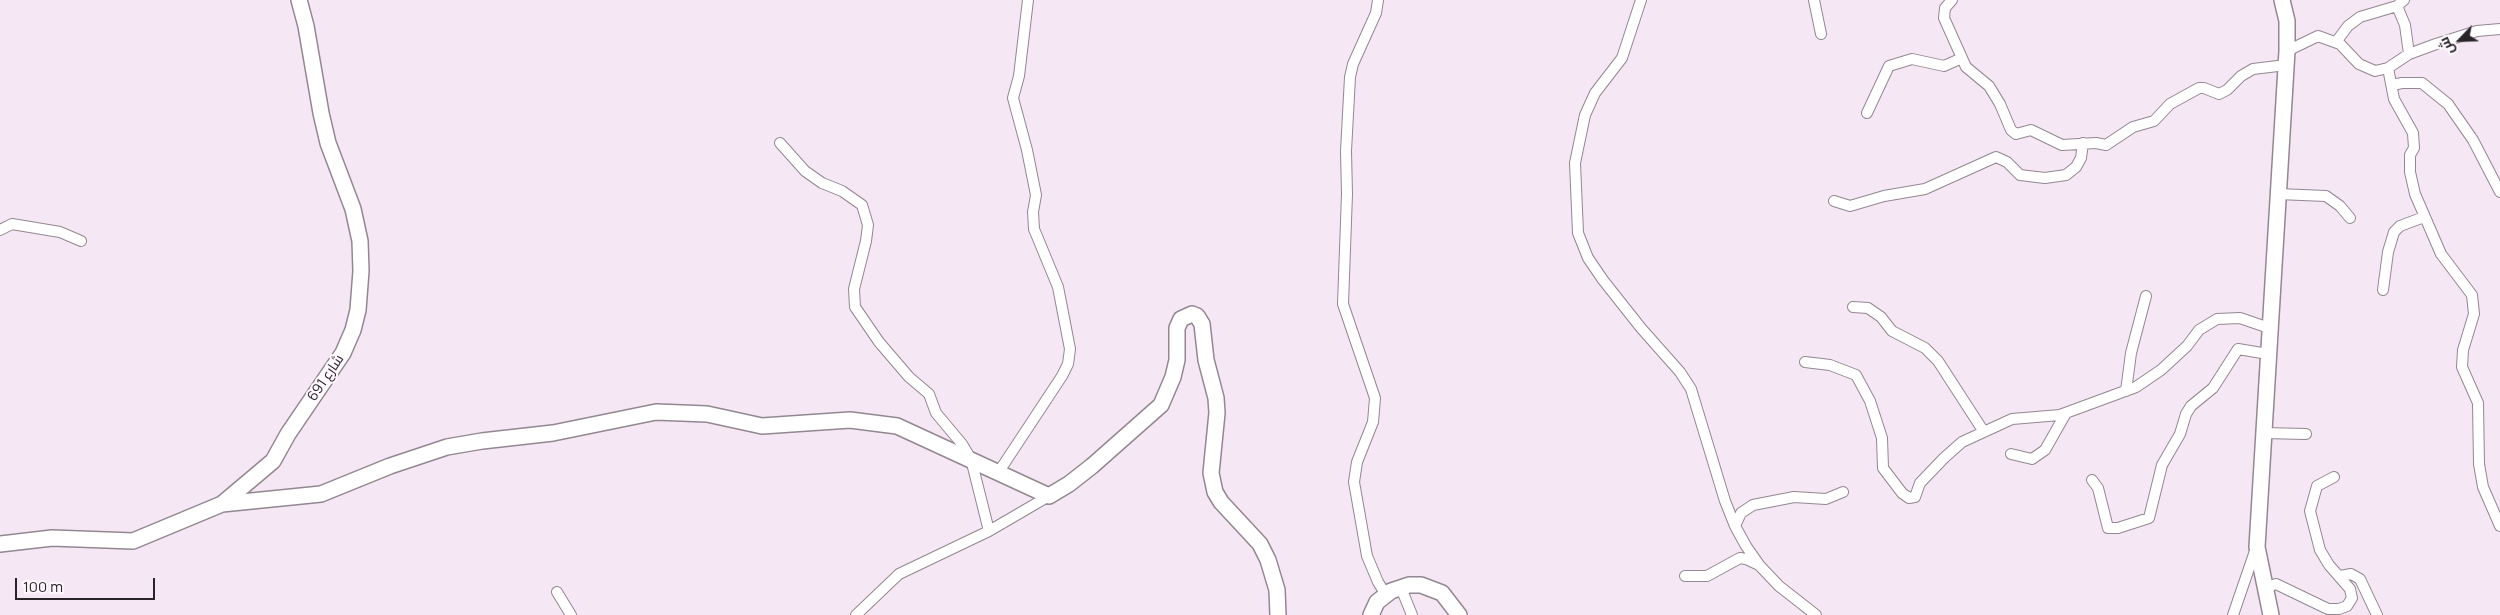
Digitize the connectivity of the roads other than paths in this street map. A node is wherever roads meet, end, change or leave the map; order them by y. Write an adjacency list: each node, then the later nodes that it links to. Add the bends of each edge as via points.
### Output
1 (299, 0): 45 (street, شارع 691, via 328,143 353,209 360,241 358,310 342,353 273,460)
2 (1028, 0): 40 (street, via 1019,76 1013,98 1036,196 1034,229 1058,287 1070,349 1062,376)
3 (1378, 0): 57 (street, via 1376,13 1350,77 1343,304 1375,398 1374,422 1357,462 1354,482 1367,556)
4 (1641, 0): 46 (street, via 1622,58 1595,93 1585,114 1575,163 1578,233 1588,258 1603,280 1691,389)
5 (1814, 0): 10 (street)
6 (1952, 0): 13 (street, via 1945,8 1944,18)
7 (2282, 0): 14 (street, via 2287,21)
8 (2400, 3): 11 (street, via 2353,21); 12 (street)
9 (2500, 29): 12 (street, via 2477,31)
10 (1821, 34)
11 (2336, 42): 14 (street, via 2318,36); 15 (street, via 2351,58 2368,69)
12 (2409, 54): 15 (street)
13 (1962, 58): 17 (street, via 1944,66 1912,59 1889,66); 18 (street, via 1966,67 1989,86 2016,134 2031,130 2062,145)
14 (2286, 58): 18 (street, via 2241,76 2219,94 2200,87 2170,104 2154,121 2133,128 2106,145); 21 (street)
15 (2388, 68): 16 (street)
16 (2392, 86): 20 (street, via 2402,82 2422,83 2448,104 2473,140); 23 (street, via 2394,99 2413,134 2410,172)
17 (1867, 113)
18 (2083, 143): 22 (street, via 2076,168 2066,175 2045,178 2020,175 2008,162 1996,157 1925,189 1850,206)
19 (780, 144): 39 (street, via 804,171 862,205 868,225 854,289 855,307 879,342 928,394 936,412)
20 (2500, 192)
21 (2278, 194): 24 (street, via 2326,196); 30 (street)
22 (1834, 201)
23 (2424, 217): 27 (street, via 2400,226 2394,232); 47 (street, via 2441,254 2472,295 2474,314 2463,350 2462,367 2478,403 2479,464 2483,487)
24 (2350, 218)
25 (0, 230): 26 (street, via 12,224 60,232)
26 (81, 241)
27 (2383, 290)
28 (2146, 296): 33 (street, via 2131,353)
29 (1853, 307): 35 (street, via 1868,308 1880,316 1892,331 1925,348 1938,361)
30 (2269, 328): 31 (street); 33 (street, via 2240,318 2217,319 2199,330 2162,370)
31 (2268, 354): 36 (street); 42 (street, via 2238,349 2213,388 2191,406 2162,465 2149,518 2108,528 2098,488)
32 (1805, 362): 35 (street, via 1830,364 1856,376 1870,401 1882,438 1883,468 1902,493 1910,498 1953,449)
33 (2126, 391): 34 (street)
34 (2066, 413): 35 (street, via 2022,417); 38 (street, via 2045,450 2032,459)
35 (1984, 432)
36 (2264, 433): 37 (street); 50 (street)
37 (2306, 434)
38 (2011, 454)
39 (971, 459): 40 (street); 45 (street, via 897,426 874,422 828,421 762,426 707,414 656,412 552,433 447,447 321,494); 48 (street)
40 (998, 473): 44 (street)
41 (2334, 477): 53 (street, via 2317,486 2310,511 2320,550)
42 (2092, 480)
43 (1843, 492): 46 (street, via 1826,499 1794,497 1753,505 1740,513)
44 (1049, 496): 48 (street); 60 (street, via 1070,484 1161,405 1173,378 1181,319 1188,314 1197,316 1202,324 1206,360 1216,398 1213,483 1220,502 1260,544 1268,560 1277,590)
45 (222, 504): 49 (street, شارع 691, via 133,541 52,538)
46 (1734, 526): 51 (street)
47 (2500, 526)
48 (989, 531): 59 (street, via 899,574)
49 (0, 544)
50 (2257, 547): 55 (street); 65 (street)
51 (1760, 566): 52 (street, via 1740,558 1707,576); 64 (street)
52 (1685, 576)
53 (2340, 576): 55 (street, via 2350,589 2352,598 2347,606 2339,609 2320,606 2276,584); 67 (street, via 2351,574 2360,578)
54 (1401, 588): 57 (street); 62 (street); 63 (street, via 1421,585 1442,593)
55 (2264, 588): 66 (street)
56 (557, 592): 58 (street)
57 (1386, 595): 61 (street, via 1377,602)
58 (571, 615)
59 (856, 615)
60 (1278, 615)
61 (1371, 615)
62 (1412, 615)
63 (1460, 615)
64 (1816, 615)
65 (2233, 615)
66 (2271, 615)
67 (2377, 615)

